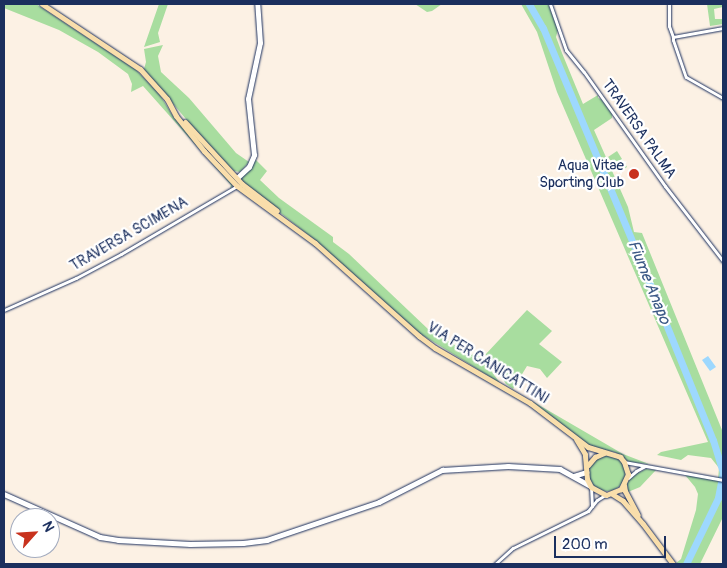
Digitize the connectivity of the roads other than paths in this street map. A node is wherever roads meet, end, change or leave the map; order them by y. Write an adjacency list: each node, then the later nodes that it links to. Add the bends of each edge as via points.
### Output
1 (42, 4): 8 (main road, VIA PER CANICATTINI, via 140,70 168,99)
2 (257, 4): 10 (street, via 260,43 248,99 254,149 250,167)
3 (550, 4): 14 (street, TRAVERSA PALMA, via 566,50)
4 (669, 4): 6 (street)
5 (723, 28): 6 (street)
6 (673, 37): 7 (street, via 686,78)
7 (723, 98)
8 (173, 109): 9 (main road, VIA PER CANICATTINI); 10 (main road, VIA PER CANICATTINI)
9 (204, 151): 10 (street, via 230,176); 11 (main road, VIA PER CANICATTINI)
10 (237, 178): 11 (street); 12 (main road, VIA PER CANICATTINI)
11 (237, 186): 12 (street); 13 (main road, VIA PER CANICATTINI); 15 (street, TRAVERSA SCIMENA, via 122,254)
12 (263, 201): 13 (main road, VIA PER CANICATTINI)
13 (296, 228): 16 (main road, VIA PER CANICATTINI, via 419,336 530,403)
14 (723, 261)
15 (4, 310)
16 (576, 439): 17 (main road); 20 (main road, via 585,454)
17 (607, 453): 18 (main road, via 620,457); 20 (main road, via 595,456)
18 (624, 462): 19 (street); 23 (main road)
19 (648, 466): 22 (street); 23 (street, via 636,470)
20 (586, 469): 21 (street); 24 (main road)
21 (574, 476): 24 (street); 25 (street, via 560,469 517,467 442,470 379,502 267,540 243,543 168,544 100,537)
22 (723, 480)
23 (626, 483): 26 (main road); 29 (main road, via 625,491)
24 (590, 486): 27 (main road); 28 (street)
25 (4, 494)
26 (612, 494): 27 (main road); 29 (main road, via 623,501)
27 (606, 495): 28 (street)
28 (592, 506): 30 (street, via 579,516 513,548)
29 (643, 524): 31 (main road)
30 (495, 564)
31 (673, 564)

